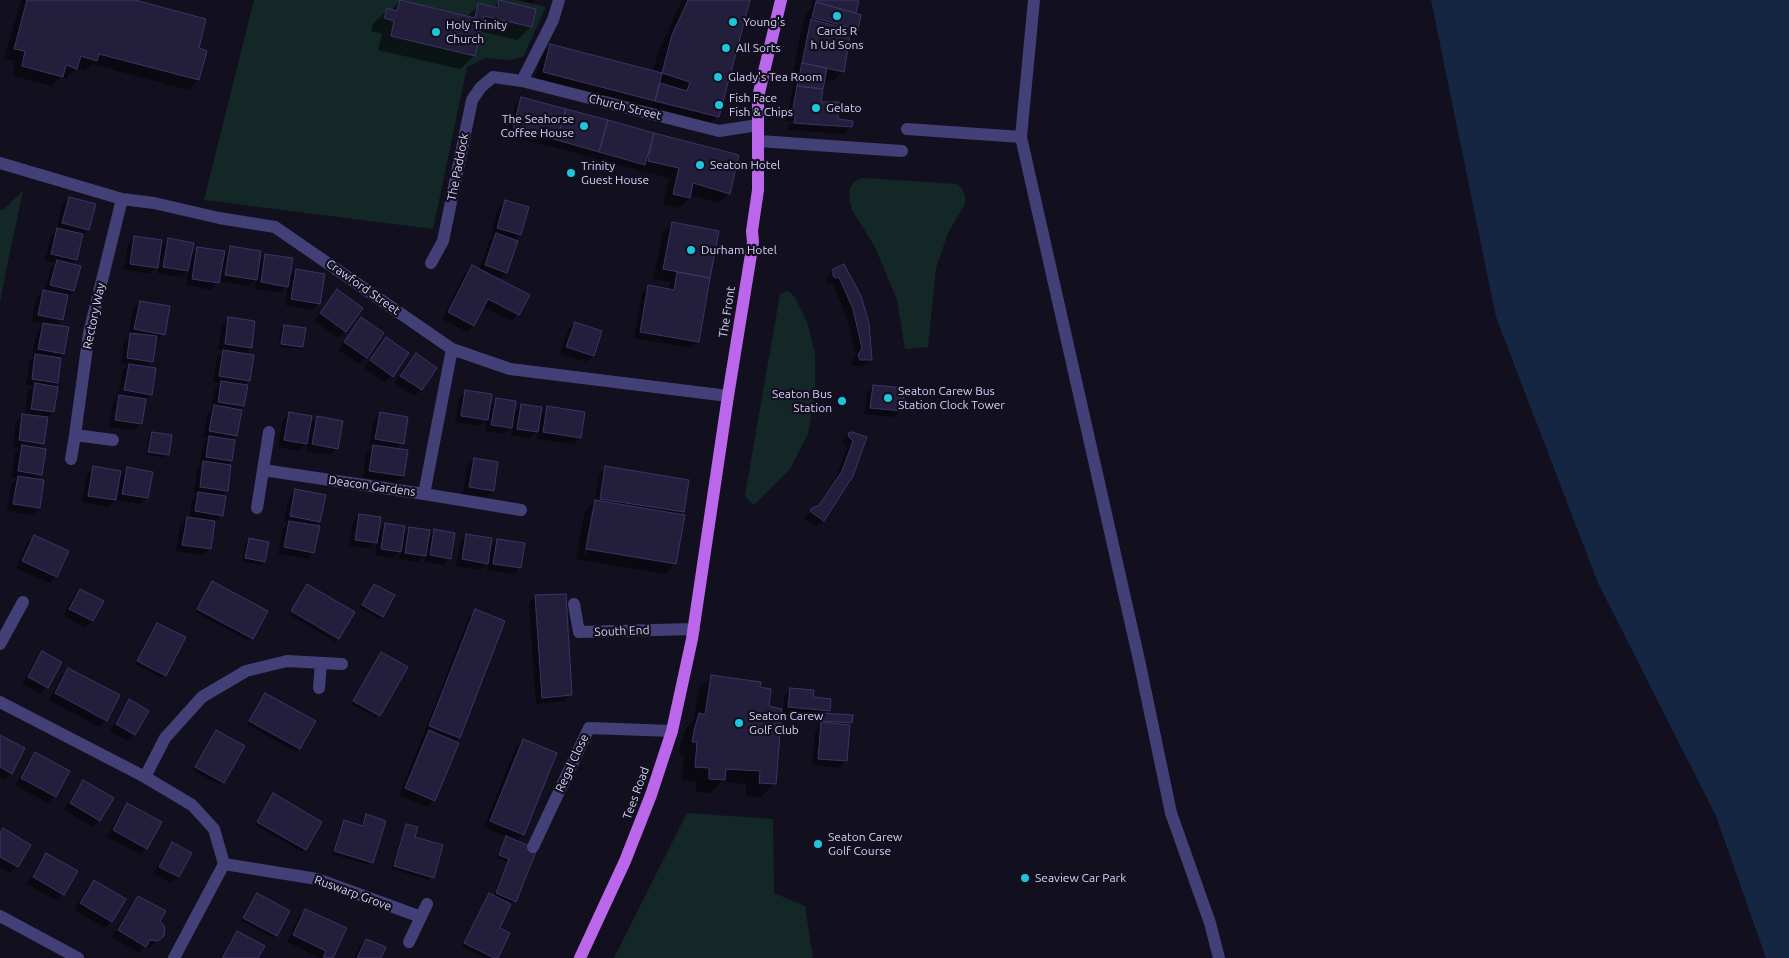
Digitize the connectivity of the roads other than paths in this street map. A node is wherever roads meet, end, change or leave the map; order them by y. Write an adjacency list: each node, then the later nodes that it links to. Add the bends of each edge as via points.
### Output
1 (559, 0): 5 (street, via 553,20)
2 (782, 0): 6 (main road, The Front, via 758,97)
3 (1034, 0): 8 (street)
4 (493, 77): 5 (street, Church Street); 13 (street, The Paddock, via 480,87 472,100 443,241)
5 (522, 81): 6 (street, Church Street, via 719,131)
6 (758, 125): 9 (main road, The Front)
7 (907, 129): 8 (street)
8 (1021, 137): 43 (street, via 1172,813)
9 (759, 141): 10 (street); 15 (main road, The Front, via 752,242)
10 (902, 151)
11 (0, 164): 12 (street, Crawford Street)
12 (122, 198): 14 (street, Crawford Street, via 275,227); 17 (street, Rectory Way, via 89,333)
13 (431, 263)
14 (452, 349): 15 (street, Crawford Street, via 510,369); 21 (street, Deacon Gardens)
15 (728, 396): 26 (main road, The Front)
16 (270, 432): 20 (street)
17 (75, 435): 18 (street); 19 (street, Rectory Way)
18 (113, 440)
19 (71, 459)
20 (263, 470): 21 (street, Deacon Gardens); 22 (street)
21 (424, 494): 23 (street)
22 (257, 508)
23 (521, 510)
24 (23, 602): 27 (street)
25 (574, 604): 26 (street, South End, via 579,632)
26 (694, 629): 32 (main road, Tees Road)
27 (0, 644)
28 (321, 663): 29 (street); 30 (street); 33 (street, via 287,661 246,671 202,697 165,738)
29 (342, 664)
30 (320, 688)
31 (0, 702): 33 (street)
32 (672, 731): 34 (street, Regal Close, via 589,728); 42 (main road, Tees Road, via 625,861)
33 (145, 777): 35 (street, via 192,805 214,829)
34 (533, 847)
35 (224, 864): 38 (street, Ruswarp Grove, via 317,878); 41 (street)
36 (428, 904): 38 (street)
37 (0, 916): 40 (street)
38 (421, 917): 39 (street)
39 (409, 942)
40 (78, 958)
41 (174, 958)
42 (580, 958)
43 (1219, 958)

